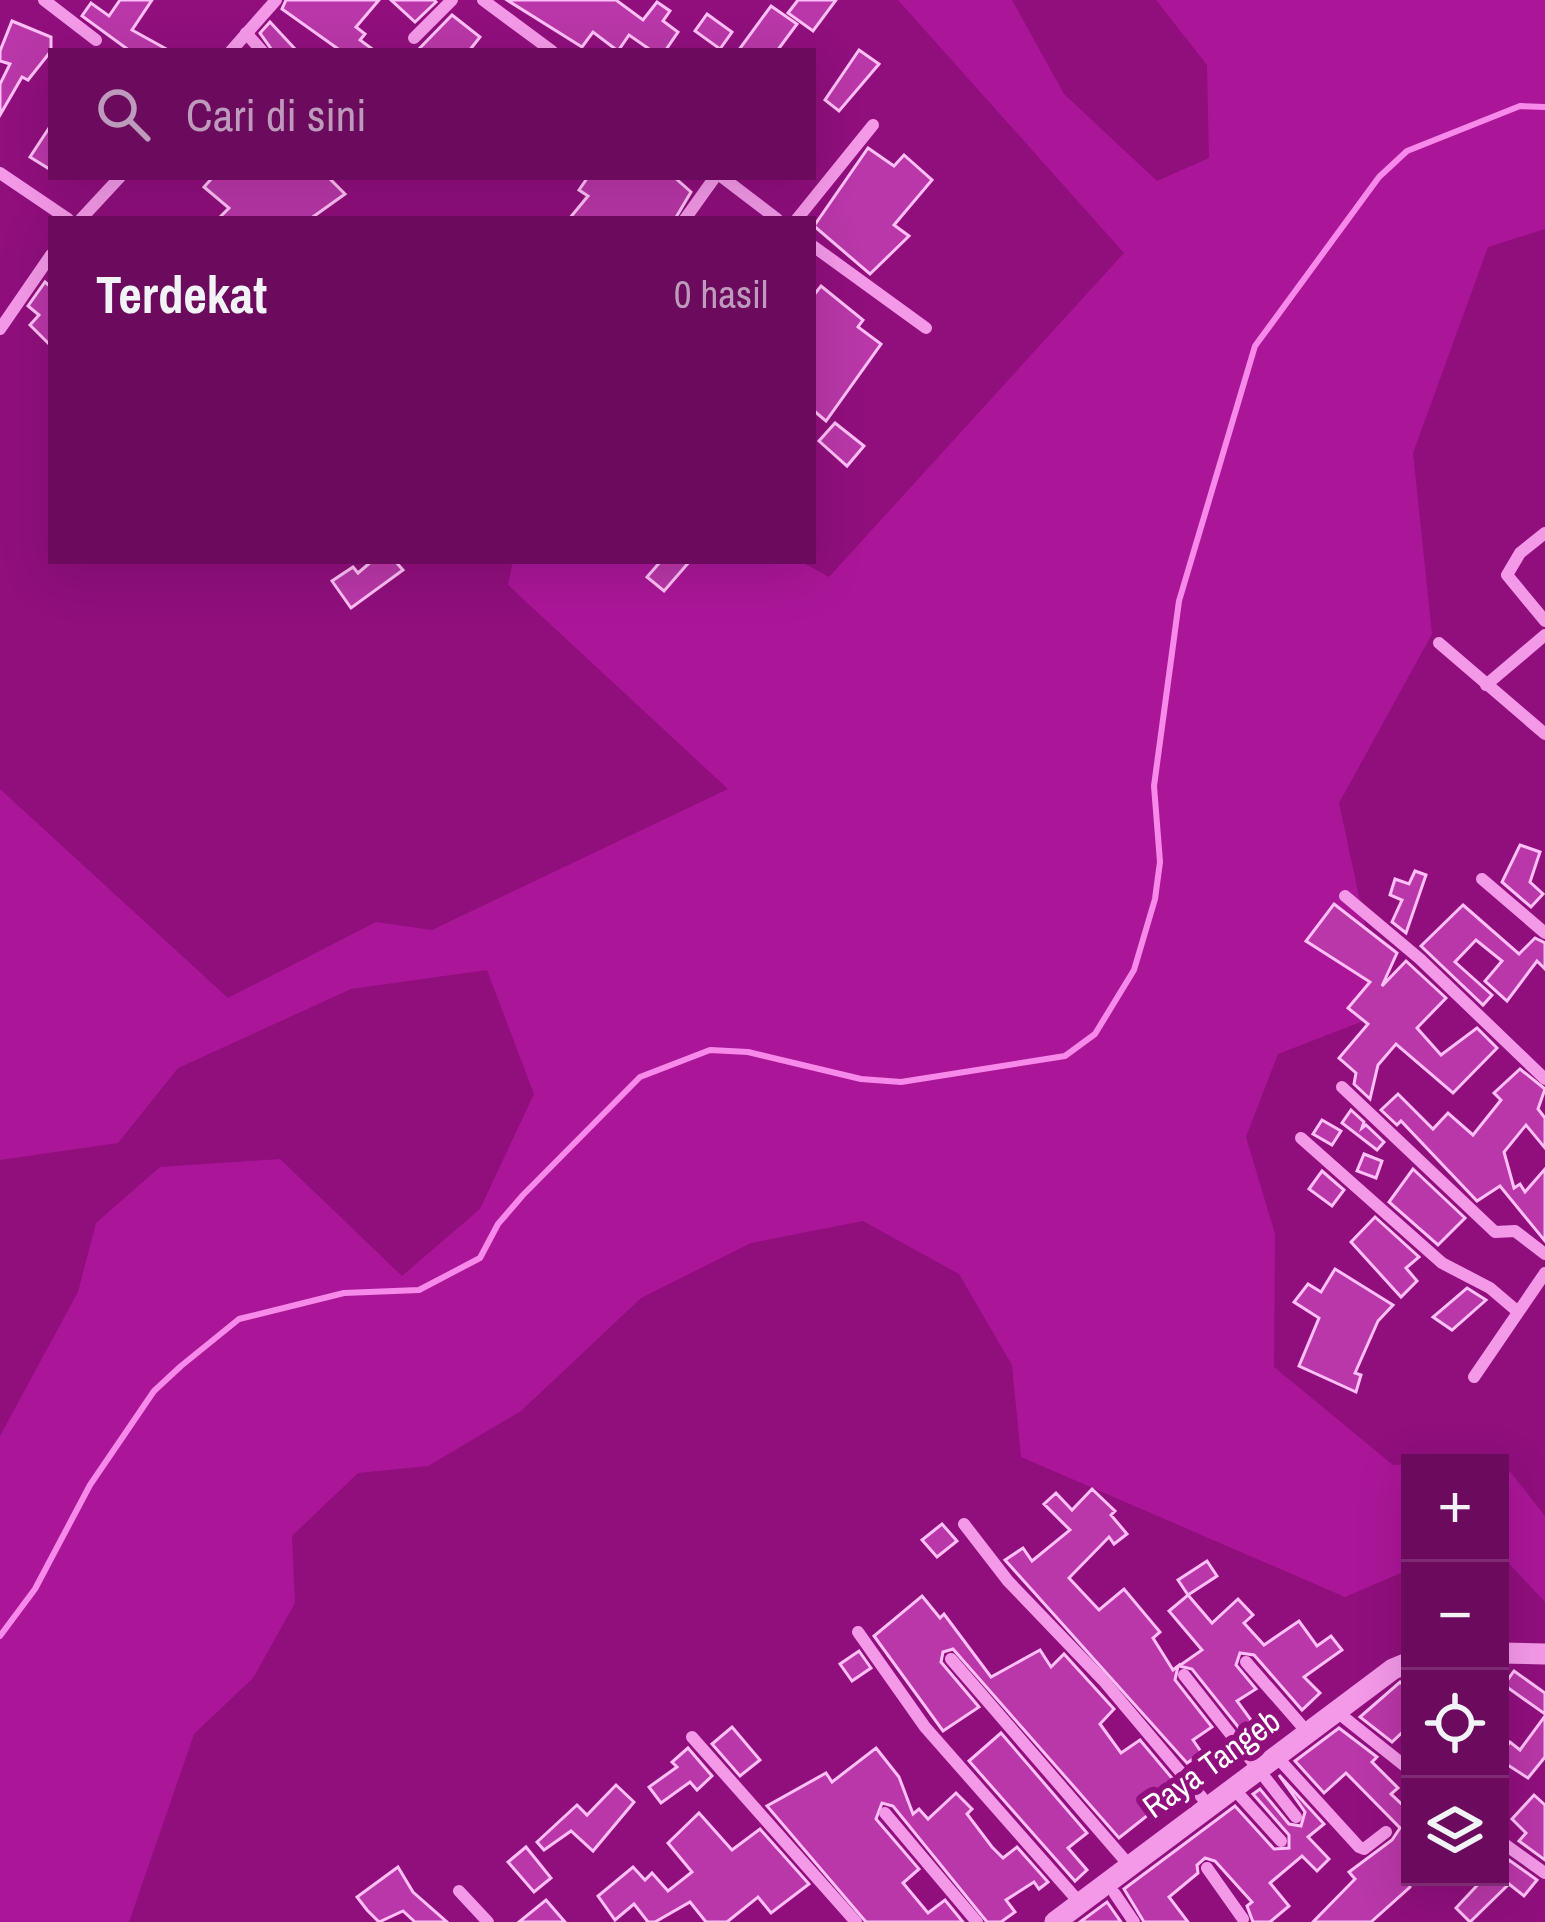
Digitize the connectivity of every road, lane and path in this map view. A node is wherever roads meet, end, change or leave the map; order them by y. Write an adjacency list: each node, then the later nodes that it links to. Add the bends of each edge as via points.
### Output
1 (44, 0): 7 (street)
2 (276, 0): 5 (street)
3 (452, 0): 6 (street)
4 (487, 1): 10 (street)
5 (246, 33): 8 (street); 9 (street)
6 (414, 38)
7 (97, 40)
8 (234, 48)
9 (259, 48)
10 (548, 48)
11 (873, 124): 22 (street)
12 (0, 173): 17 (street)
13 (118, 180): 18 (street)
14 (717, 180): 19 (street)
15 (723, 180): 16 (street)
16 (759, 205): 20 (street); 21 (street)
17 (64, 216)
18 (84, 216)
19 (687, 216)
20 (750, 216)
21 (773, 216)
22 (799, 216)
23 (816, 248): 25 (street)
24 (48, 259): 26 (street)
25 (926, 328)
26 (0, 329)
27 (1545, 532): 28 (street, via 1508,575)
28 (1545, 620)
29 (1545, 635): 31 (street)
30 (1439, 644): 31 (street)
31 (1486, 685): 32 (street)
32 (1545, 734)
33 (1482, 879): 35 (street)
34 (1345, 896): 36 (street)
35 (1545, 933)
36 (1545, 1079)
37 (1342, 1087): 39 (street, via 1495,1232 1515,1231)
38 (1301, 1138): 41 (street, via 1442,1263)
39 (1545, 1254)
40 (1545, 1274): 41 (street)
41 (1517, 1311): 42 (street)
42 (1474, 1377)
43 (964, 1524): 58 (street)
44 (858, 1631): 69 (street, via 925,1726)
45 (1509, 1653): 46 (street)
46 (1545, 1654)
47 (951, 1659): 64 (street)
48 (1246, 1662): 52 (street)
49 (1401, 1668): 51 (street, Raya Tangeb)
50 (1184, 1676): 56 (street)
51 (1336, 1711): 52 (street, Raya Tangeb); 55 (street)
52 (1308, 1732): 54 (street, Raya Tangeb)
53 (692, 1736): 72 (street)
54 (1277, 1757): 56 (street, Raya Tangeb); 61 (street, via 1359,1846)
55 (1401, 1763)
56 (1258, 1771): 57 (street, Raya Tangeb); 60 (street)
57 (1234, 1789): 58 (street, Raya Tangeb); 62 (street)
58 (1210, 1807): 64 (street, Raya Tangeb)
59 (885, 1813): 73 (street)
60 (1296, 1817)
61 (1386, 1832)
62 (1281, 1840)
63 (1509, 1847): 66 (street)
64 (1129, 1864): 69 (street, Raya Tangeb)
65 (1207, 1868): 70 (street)
66 (1545, 1873)
67 (459, 1892): 71 (street)
68 (1114, 1894): 75 (street)
69 (1080, 1903): 74 (street, Raya Tangeb)
70 (1243, 1919)
71 (488, 1922)
72 (856, 1922)
73 (977, 1922)
74 (1055, 1922)
75 (1134, 1922)

